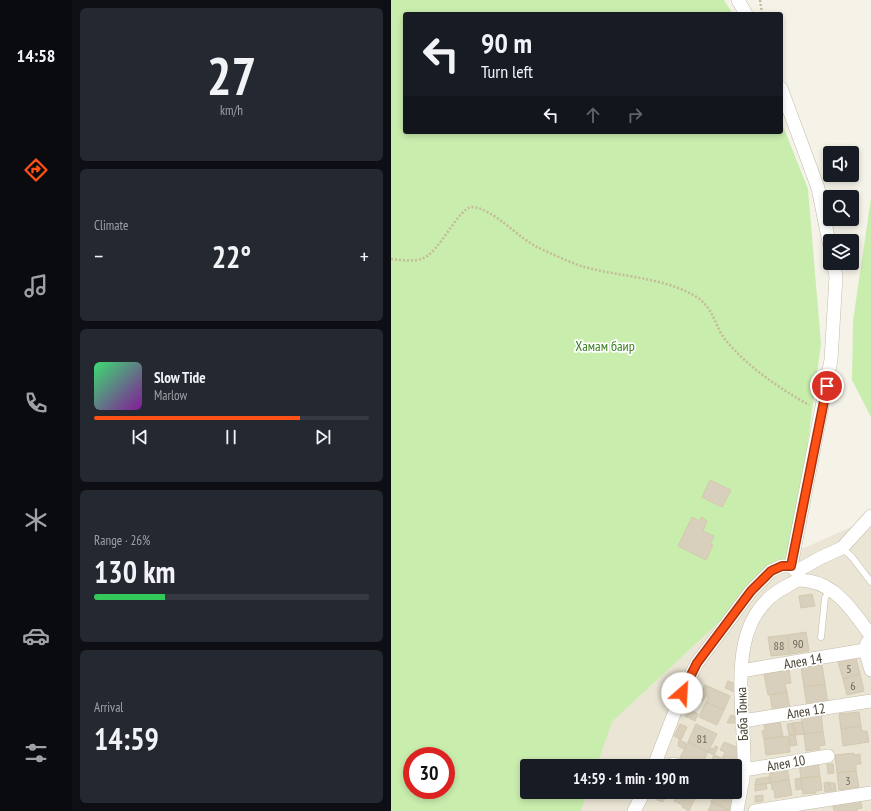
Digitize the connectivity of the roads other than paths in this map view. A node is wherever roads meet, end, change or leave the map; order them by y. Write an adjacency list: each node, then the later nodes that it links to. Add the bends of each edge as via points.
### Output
1 (738, 0): 2 (street)
2 (745, 12)
3 (783, 93): 4 (street, via 818,188)
4 (828, 234)
5 (835, 270): 8 (street, via 831,360)
6 (871, 516): 7 (street)
7 (842, 548): 8 (street); 9 (lane)
8 (796, 572): 10 (street); 15 (street, Баба Тонка, via 786,587 763,602 753,618 745,639); 19 (street, via 782,566 771,571 751,591 697,663 682,693)
9 (871, 582)
10 (830, 589): 11 (street, via 849,606); 12 (lane, via 825,598)
11 (870, 635): 13 (street)
12 (821, 637)
13 (865, 650): 14 (street); 15 (street, Алея 14)
14 (871, 670)
15 (741, 671): 17 (street, Баба Тонка)
16 (871, 701): 17 (street, Алея 12)
17 (742, 721): 20 (street, Баба Тонка)
18 (828, 756): 20 (street, Алея 10)
19 (657, 759)
20 (744, 770): 21 (street, Баба Тонка)
21 (742, 776)
22 (871, 793): 27 (street)
23 (640, 799): 25 (street)
24 (737, 799): 26 (street, Баба Тонка)
25 (633, 811)
26 (737, 811)
27 (755, 811)

